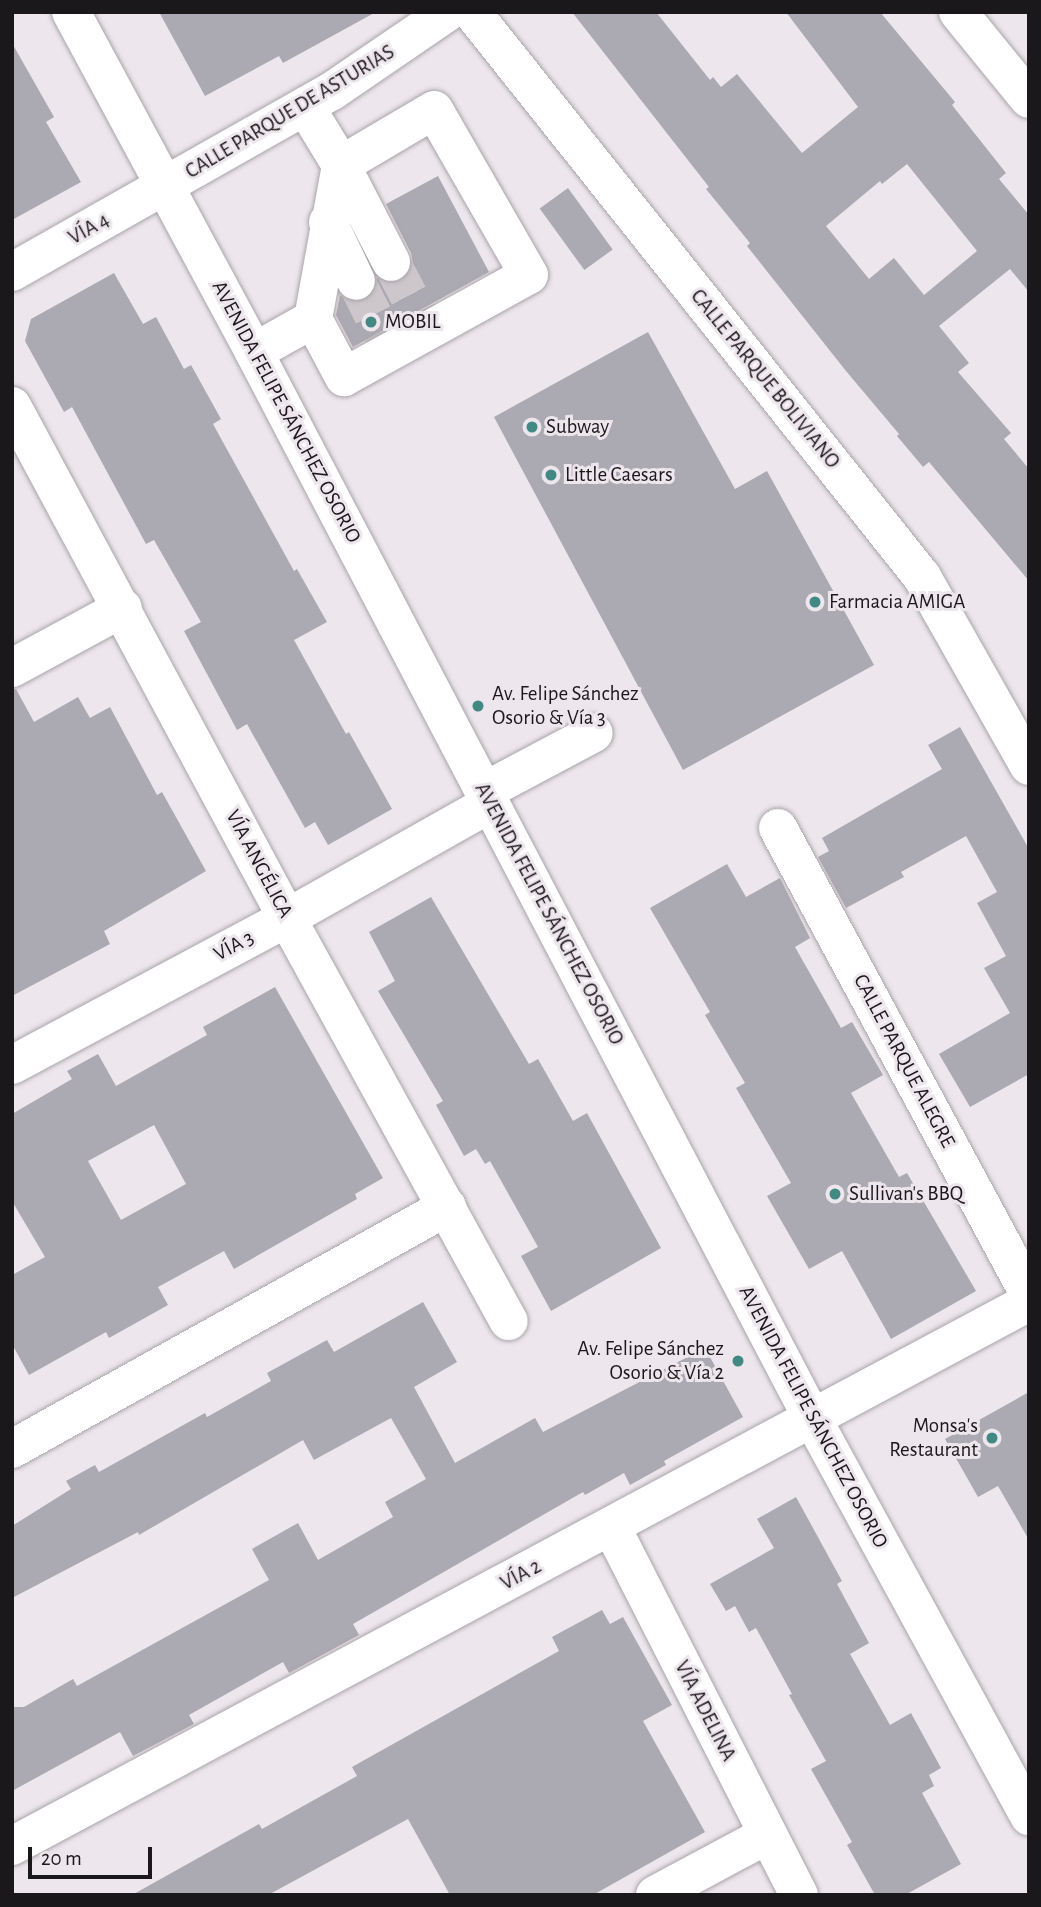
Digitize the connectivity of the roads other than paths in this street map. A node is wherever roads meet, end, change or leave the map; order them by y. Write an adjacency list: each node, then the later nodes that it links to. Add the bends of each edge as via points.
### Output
1 (71, 12): 8 (street, AVENIDA FELIPE SÁNCHEZ OSORIO)
2 (448, 12): 6 (street, CALLE PARQUE DE ASTURIAS)
3 (472, 12): 19 (street, CALLE PARQUE BOLIVIANO, via 922,577)
4 (958, 12): 5 (street)
5 (1029, 99)
6 (305, 106): 7 (street); 8 (street, CALLE PARQUE DE ASTURIAS)
7 (341, 165): 9 (street); 10 (street); 13 (street, via 434,110 530,275 388,345 344,377)
8 (165, 186): 11 (street, VÍA 4); 14 (street, AVENIDA FELIPE SÁNCHEZ OSORIO)
9 (328, 222): 12 (street); 13 (street)
10 (391, 262)
11 (12, 272)
12 (356, 281)
13 (313, 319): 14 (street)
14 (254, 352): 20 (street, AVENIDA FELIPE SÁNCHEZ OSORIO)
15 (12, 406): 16 (street, VÍA ANGÉLICA)
16 (123, 608): 17 (street); 22 (street, VÍA ANGÉLICA)
17 (12, 668)
18 (594, 733): 20 (street, VÍA 3)
19 (1029, 766)
20 (488, 797): 22 (street, VÍA 3); 28 (street, AVENIDA FELIPE SÁNCHEZ OSORIO)
21 (778, 828): 25 (street, CALLE PARQUE ALEGRE)
22 (287, 918): 23 (street, VÍA 3); 24 (street, VÍA ANGÉLICA)
23 (12, 1065)
24 (447, 1207): 27 (street, VÍA ANGÉLICA); 29 (street)
25 (1029, 1294)
26 (1029, 1302): 28 (street, VÍA 2)
27 (509, 1321)
28 (811, 1416): 30 (street, VÍA 2); 31 (street, AVENIDA FELIPE SÁNCHEZ OSORIO)
29 (12, 1449)
30 (611, 1527): 32 (street, VÍA ADELINA); 33 (street, VÍA 2)
31 (1029, 1816)
32 (767, 1835): 34 (street); 35 (street, VÍA ADELINA)
33 (12, 1846)
34 (655, 1895)
35 (799, 1895)

